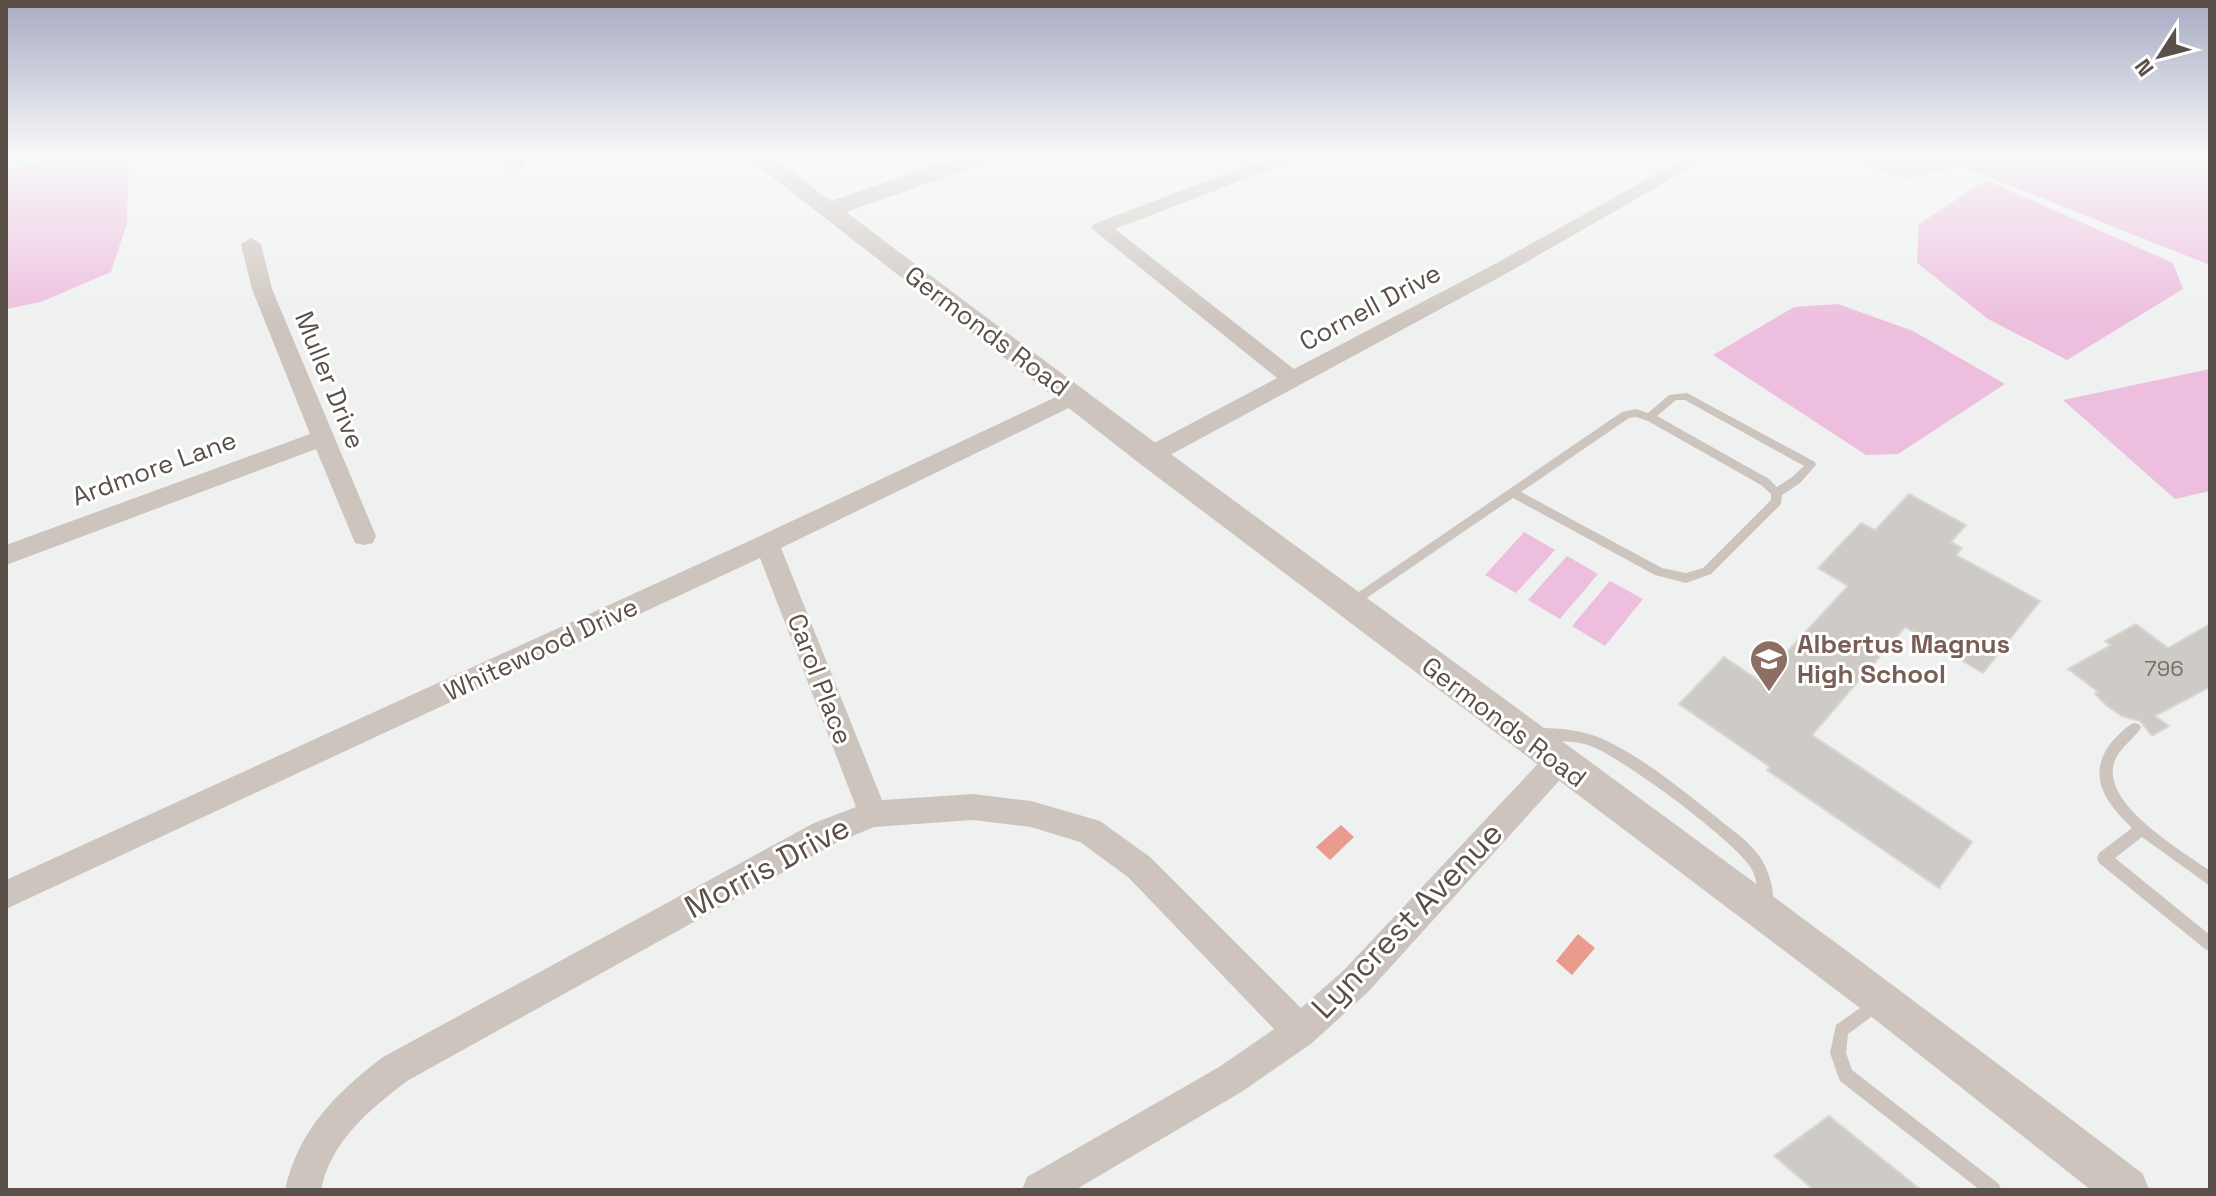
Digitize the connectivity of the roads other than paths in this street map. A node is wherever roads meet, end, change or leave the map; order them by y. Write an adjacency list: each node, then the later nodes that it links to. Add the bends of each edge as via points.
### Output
1 (836, 213): 5 (street, Germonds Road)
2 (892, 213): 5 (street)
3 (1140, 213): 7 (street, via 1101,228)
4 (1600, 213): 7 (street, Cornell Drive)
5 (882, 230): 8 (street, Germonds Road)
6 (251, 244): 10 (street, Muller Drive, via 262,289)
7 (1293, 380): 11 (street, Cornell Drive)
8 (1073, 397): 11 (street, Germonds Road); 15 (street, Whitewood Drive)
9 (1650, 417): 12 (lane, via 1626,415); 13 (lane); 13 (lane, via 1673,397 1687,396 1811,465)
10 (323, 438): 14 (street, Muller Drive); 16 (street, Ardmore Lane)
11 (1149, 456): 17 (street, Germonds Road)
12 (1514, 493): 13 (lane, via 1659,572 1686,578 1707,571 1777,501); 17 (lane)
13 (1776, 493)
14 (364, 536)
15 (767, 544): 21 (street, Carol Place); 24 (street, Whitewood Drive)
16 (6, 555)
17 (1348, 605): 19 (street, Germonds Road)
18 (2134, 728): 22 (lane, via 2106,764 2105,785 2116,805)
19 (1522, 735): 20 (street, Germonds Road); 25 (lane, via 1566,735 1603,745 1724,832 1758,868)
20 (1558, 762): 25 (street, Germonds Road); 28 (street, Lyncrest Avenue, via 1356,981)
21 (873, 814): 28 (street, Morris Drive, via 973,807 1031,814 1089,831 1139,867); 29 (street, Morris Drive, via 825,833 395,1069 356,1098 322,1138)
22 (2143, 828): 23 (lane); 26 (lane, via 2104,858)
23 (2210, 879)
24 (6, 895)
25 (1767, 913): 27 (street, Germonds Road)
26 (2210, 944)
27 (1882, 1000): 31 (lane, via 1841,1030 1838,1053 1846,1075); 32 (street, Germonds Road)
28 (1300, 1031): 30 (street, Lyncrest Avenue, via 1231,1079)
29 (303, 1190)
30 (1040, 1190)
31 (1993, 1190)
32 (2127, 1190)

